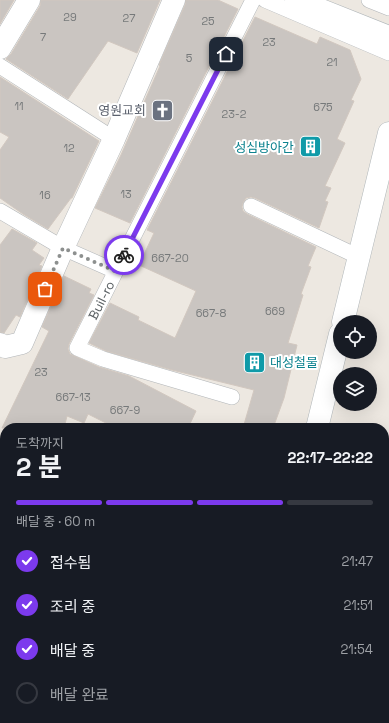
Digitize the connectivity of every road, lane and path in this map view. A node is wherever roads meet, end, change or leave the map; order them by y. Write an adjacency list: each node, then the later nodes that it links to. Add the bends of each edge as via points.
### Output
1 (29, 0): 9 (street)
2 (174, 0): 13 (street)
3 (253, 0): 18 (lane, Buil-ro)
4 (265, 0): 10 (lane)
5 (296, 0): 8 (street)
6 (369, 0): 7 (lane)
7 (389, 8)
8 (389, 37)
9 (0, 48)
10 (389, 53)
11 (0, 66): 13 (lane)
12 (389, 133): 17 (street)
13 (114, 138): 16 (street)
14 (251, 206): 17 (lane)
15 (0, 211): 16 (lane)
16 (63, 248): 18 (lane); 20 (street, via 22,343 5,347)
17 (359, 257): 19 (street)
18 (115, 271): 22 (lane, Buil-ro, via 77,348 103,359)
19 (345, 315)
20 (0, 344)
21 (334, 359): 23 (street)
22 (232, 397)
23 (318, 423)

